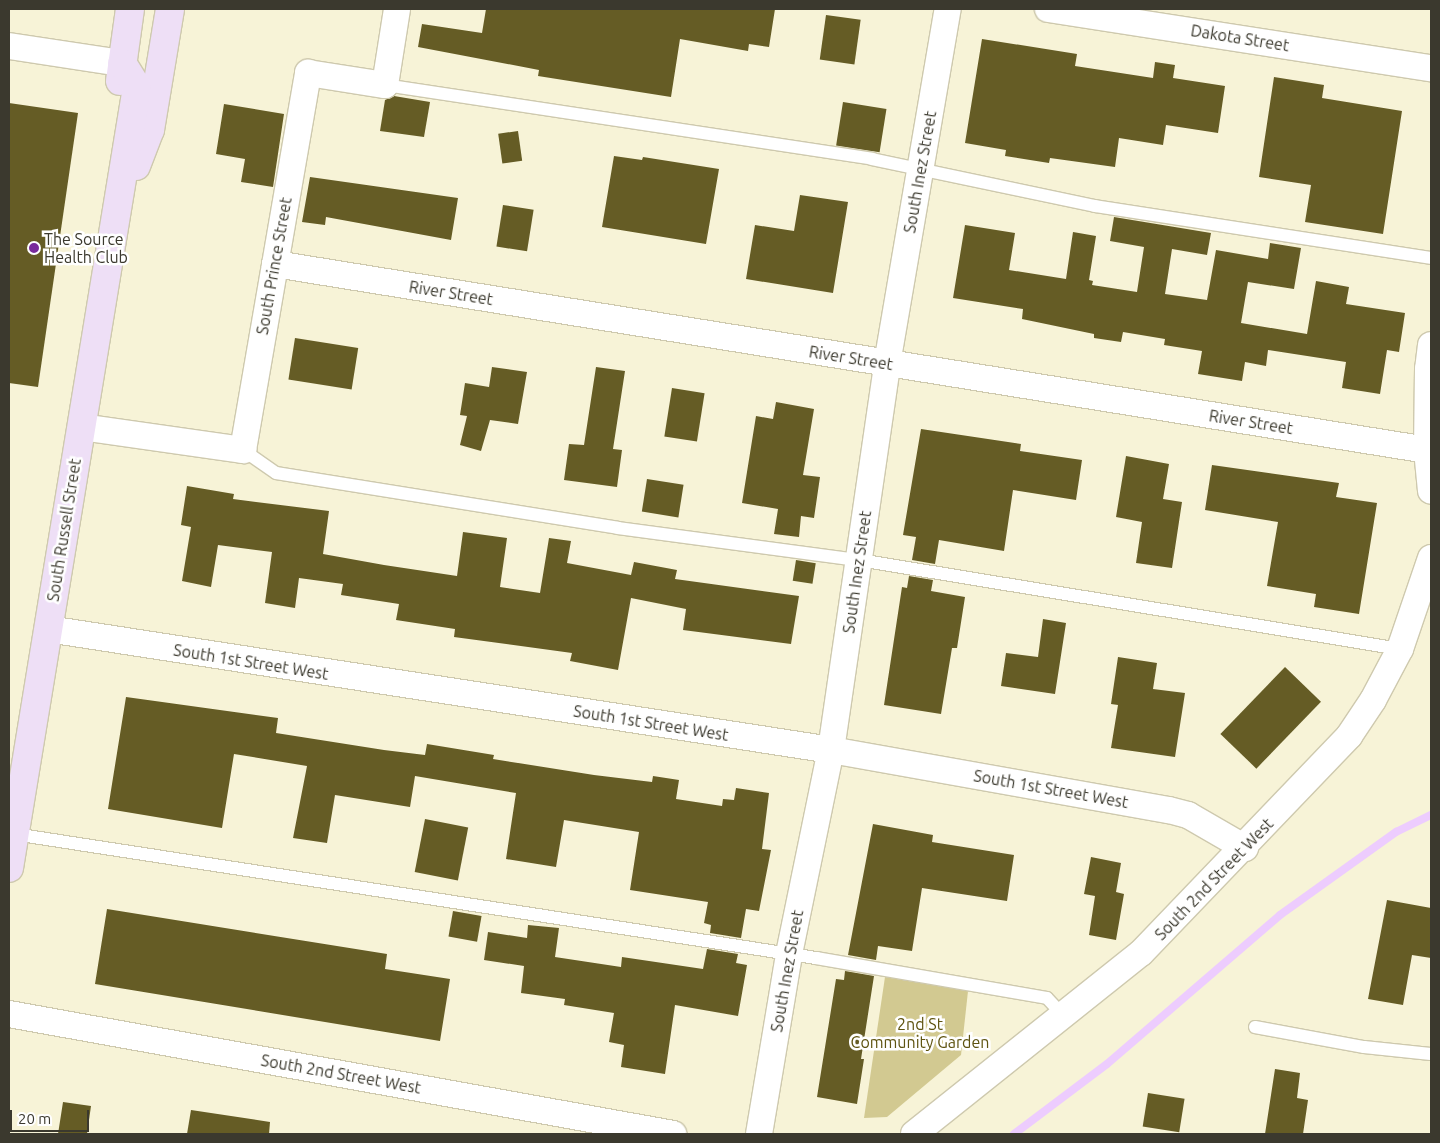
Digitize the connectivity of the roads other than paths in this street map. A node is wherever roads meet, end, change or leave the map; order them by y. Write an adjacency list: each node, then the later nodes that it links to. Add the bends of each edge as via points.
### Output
1 (130, 9): 7 (main road, South Russell Street)
2 (170, 9): 11 (main road, South Russell Street, via 150,130)
3 (397, 9): 9 (street)
4 (948, 9): 10 (street, South Inez Street)
5 (1048, 9): 8 (street, Dakota Street)
6 (9, 46): 7 (street)
7 (122, 63): 11 (main road, South Russell Street, via 112,159)
8 (1431, 68)
9 (385, 85): 10 (lane, via 872,159); 13 (street, South Prince Street, via 308,72)
10 (920, 172): 12 (lane, via 1095,206); 15 (street, South Inez Street)
11 (120, 193): 16 (main road, South Russell Street)
12 (1431, 258)
13 (275, 264): 15 (street, River Street); 17 (street, South Prince Street)
14 (1431, 345): 18 (street, via 1428,369)
15 (887, 364): 18 (street, River Street); 21 (street, South Inez Street)
16 (81, 427): 17 (street); 22 (main road, South Russell Street)
17 (243, 450): 21 (lane, via 276,473 618,528)
18 (1429, 453): 19 (street)
19 (1431, 491)
20 (1431, 558): 23 (street, South 2nd Street West)
21 (859, 560): 23 (lane); 24 (street, South Inez Street)
22 (48, 629): 24 (street, South 1st Street West); 25 (main road, South Russell Street)
23 (1400, 649): 26 (street, South 2nd Street West, via 1373,700 1348,736)
24 (831, 750): 26 (street, South 1st Street West, via 1169,810 1188,815); 28 (street, South Inez Street)
25 (14, 834): 27 (main road, South Russell Street); 28 (lane)
26 (1245, 848): 30 (street, South 2nd Street West, via 1142,953)
27 (9, 868)
28 (789, 954): 30 (lane, via 1047,998); 34 (street, South Inez Street)
29 (9, 1014): 33 (street, South 2nd Street West)
30 (1064, 1016): 35 (street, South 2nd Street West)
31 (1255, 1027): 32 (lane, via 1364,1047)
32 (1431, 1054)
33 (673, 1134)
34 (759, 1134)
35 (914, 1134)

